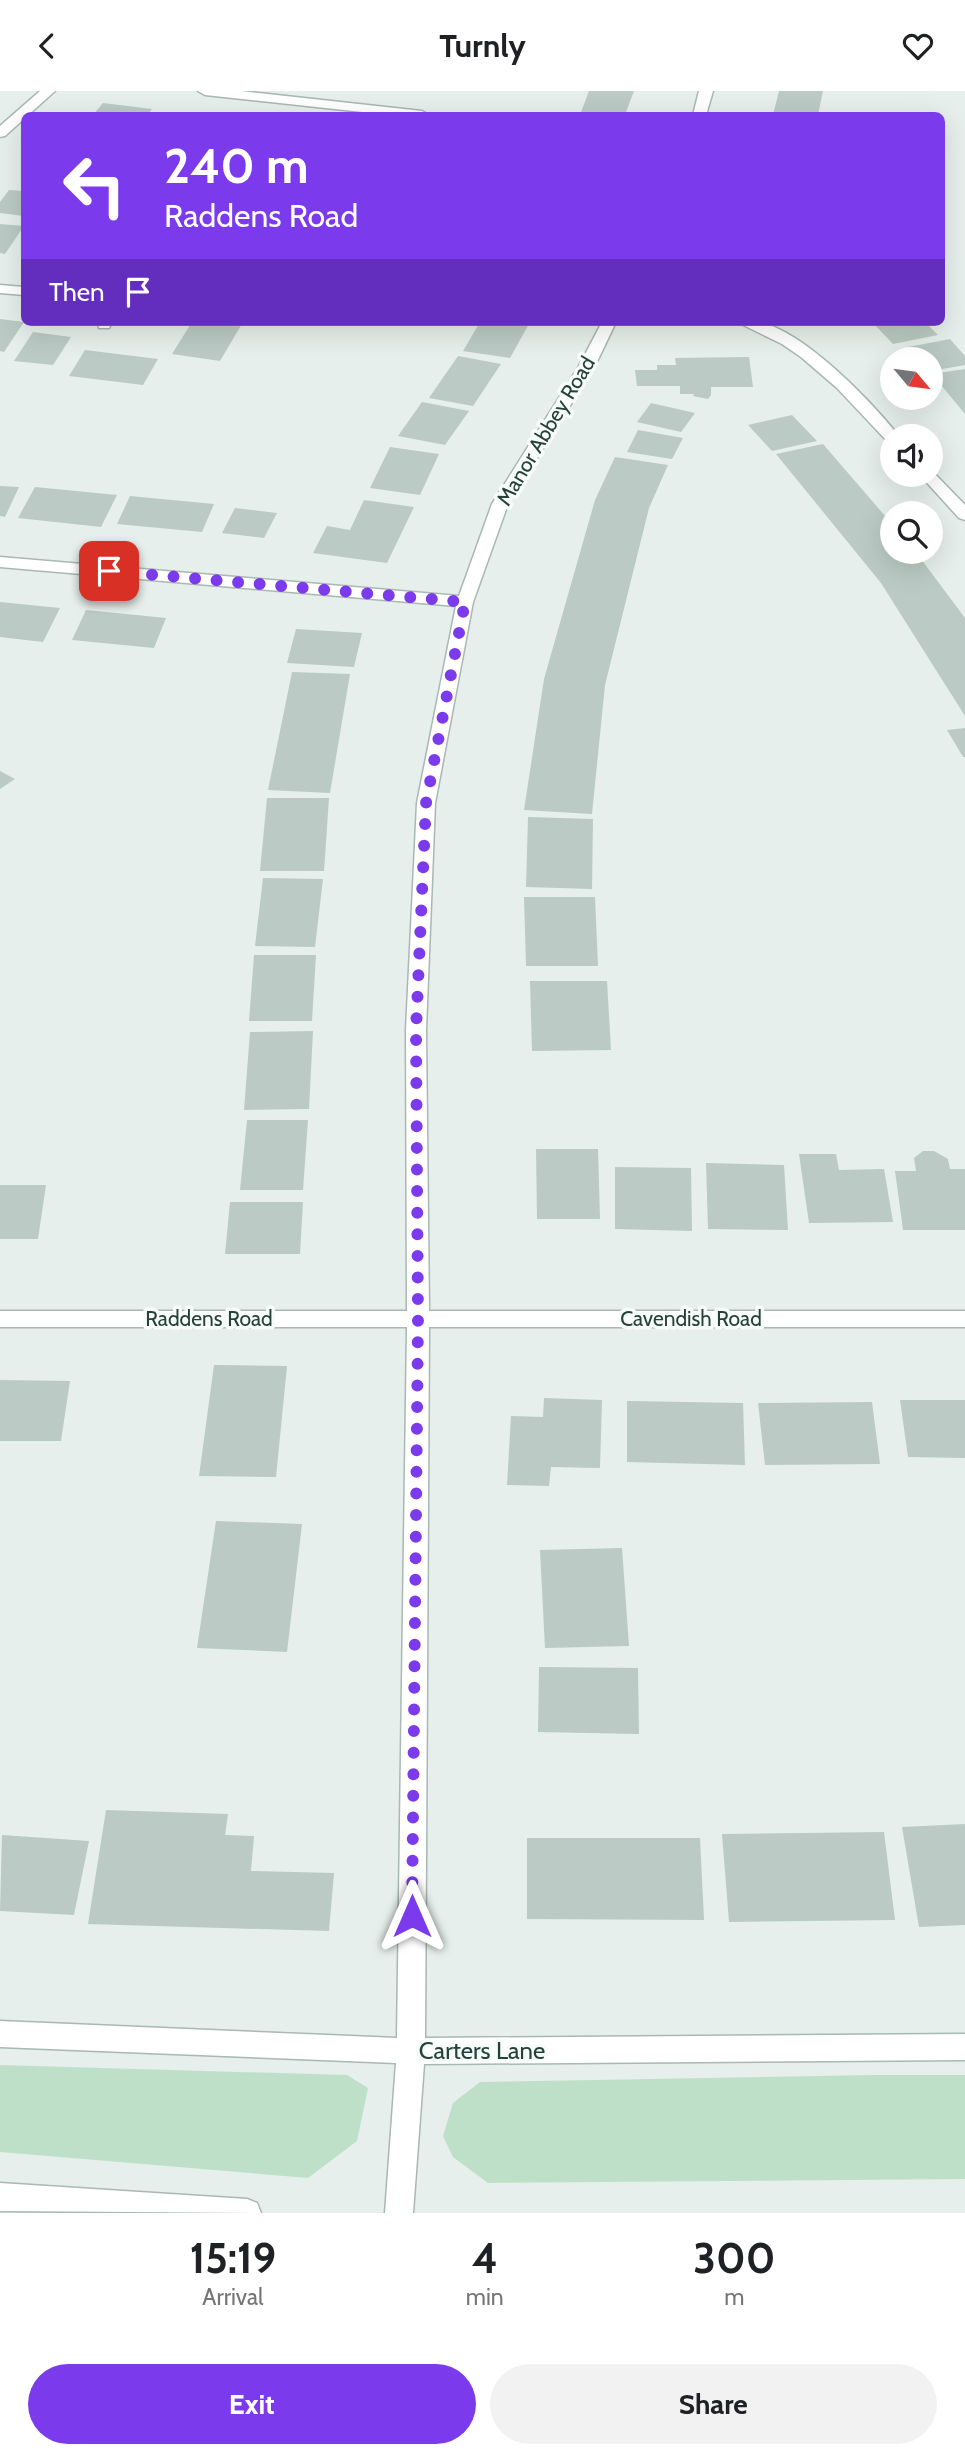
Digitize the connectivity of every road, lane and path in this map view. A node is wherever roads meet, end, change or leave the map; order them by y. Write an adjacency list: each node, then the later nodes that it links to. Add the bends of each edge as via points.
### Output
1 (48, 91): 4 (street)
2 (205, 91): 5 (street)
3 (706, 91): 6 (street)
4 (24, 112)
5 (395, 112)
6 (701, 112)
7 (21, 115): 8 (street)
8 (0, 133)
9 (0, 289): 10 (street)
10 (21, 291)
11 (607, 326): 17 (street, Manor Abbey Road, via 500,504)
12 (757, 326): 13 (street, via 790,342 838,378)
13 (880, 424)
14 (939, 487): 15 (street)
15 (965, 515)
16 (0, 562): 17 (street)
17 (465, 602): 19 (street, Manor Abbey Road, via 426,803 416,1030)
18 (0, 1319): 19 (street, Raddens Road)
19 (418, 1319): 20 (street, Cavendish Road); 23 (street, Manor Abbey Road)
20 (965, 1319)
21 (0, 2034): 23 (street, Carters Lane)
22 (965, 2047): 23 (street, Carters Lane)
23 (411, 2051): 26 (street, Manor Abbey Road)
24 (0, 2197): 25 (street)
25 (247, 2213)
26 (399, 2213)

